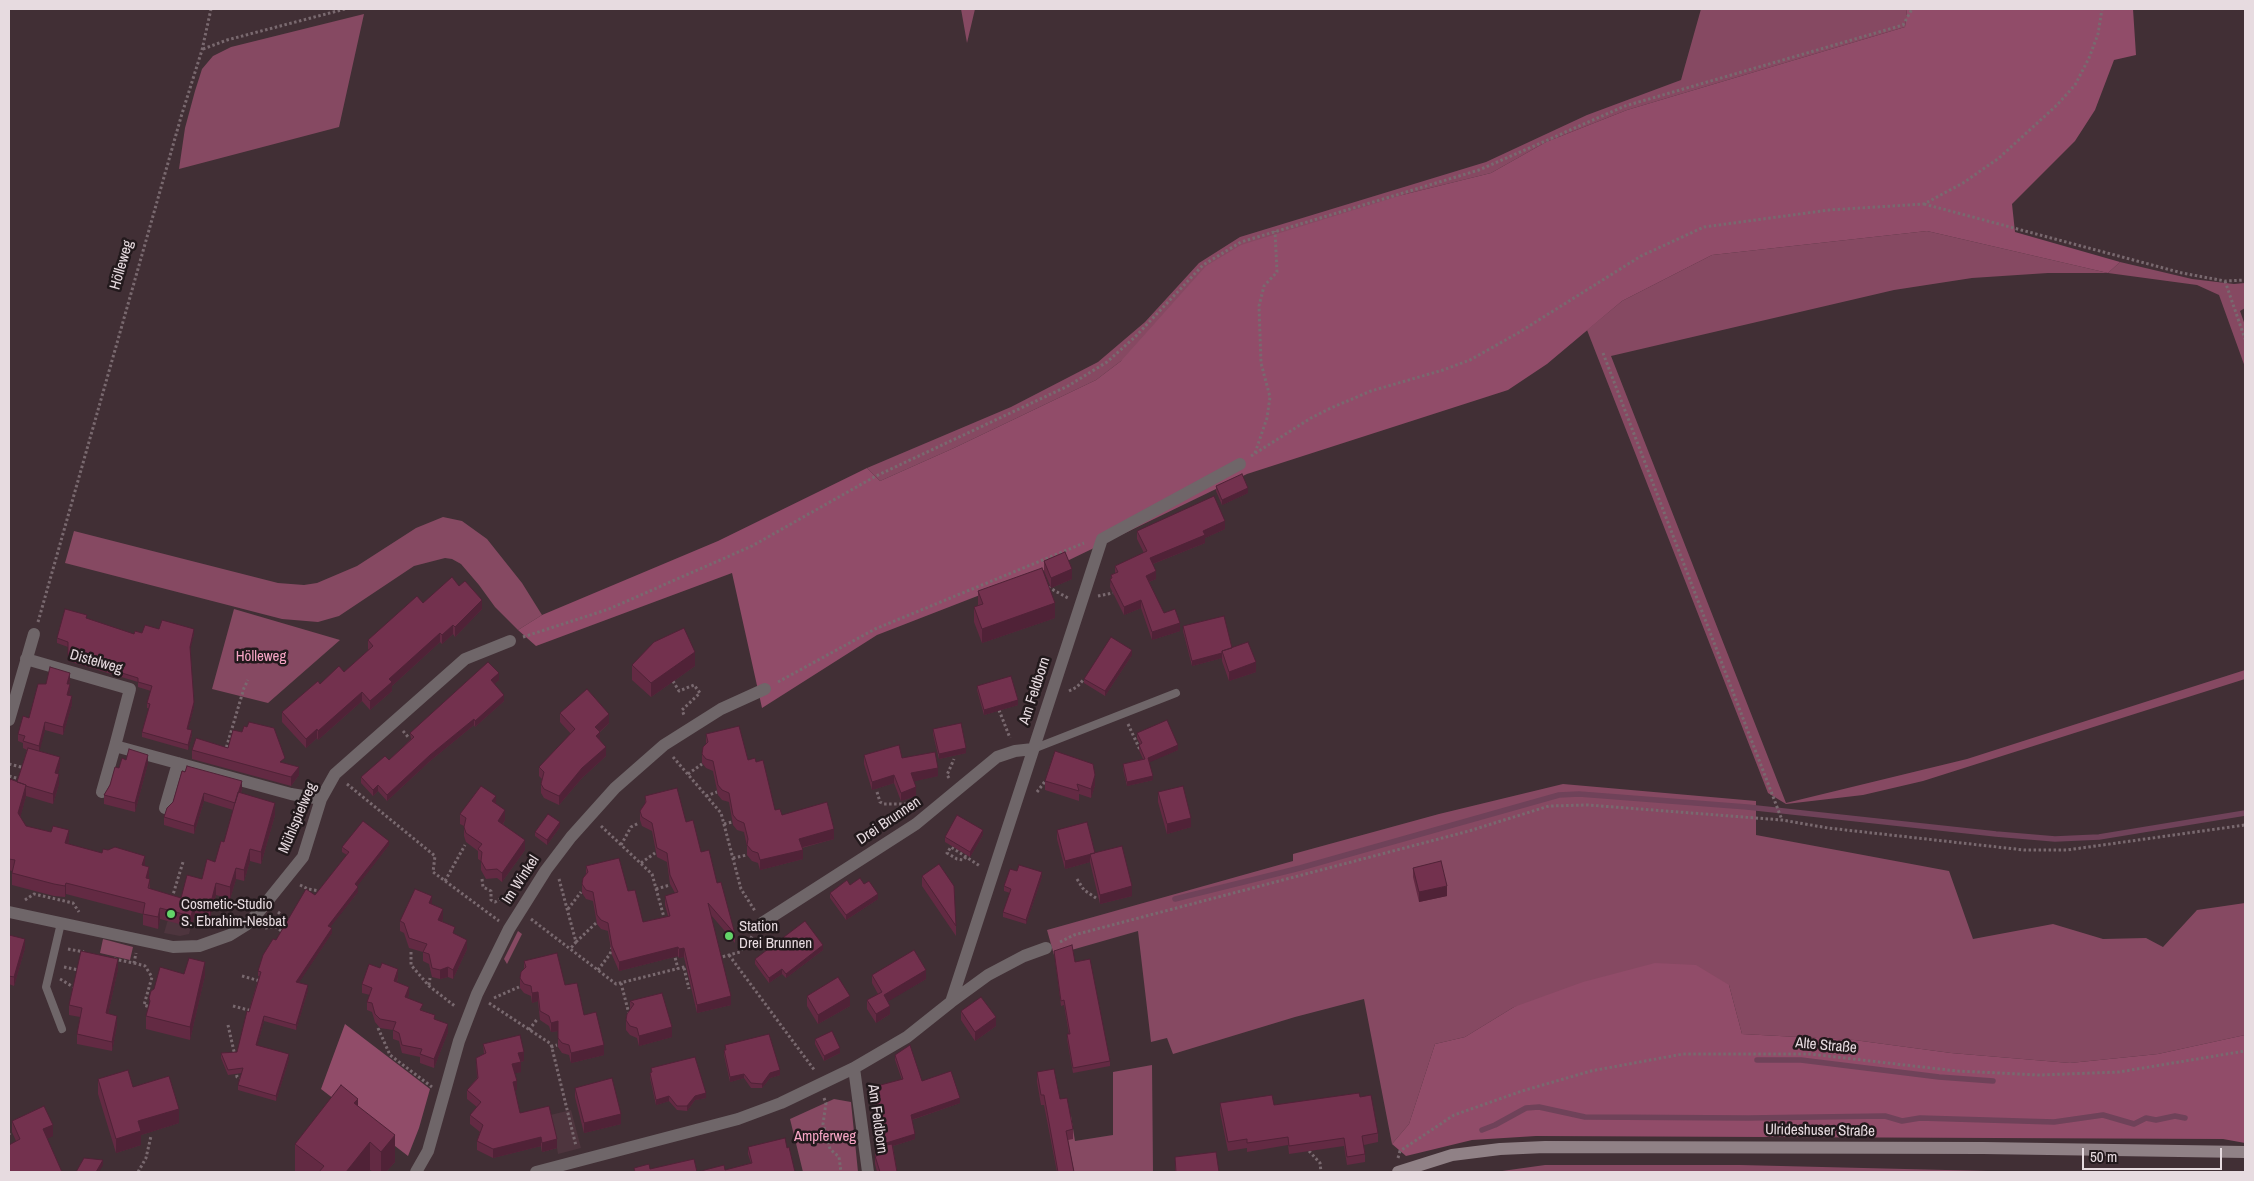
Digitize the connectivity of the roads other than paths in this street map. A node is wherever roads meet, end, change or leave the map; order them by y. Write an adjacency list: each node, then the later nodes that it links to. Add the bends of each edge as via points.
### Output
1 (1240, 464): 9 (street, Am Feldborn, via 1102,539)
2 (34, 634): 4 (street)
3 (510, 641): 12 (street, Mühlspielweg, via 465,659 336,774)
4 (26, 659): 7 (street); 8 (street, Distelweg, via 130,689)
5 (764, 689): 22 (street, Im Winkel, via 721,709 664,744 615,788 546,870 509,929 477,994 459,1041 428,1151)
6 (1176, 694): 9 (lane)
7 (9, 720)
8 (115, 746): 10 (street); 11 (street, Distelweg)
9 (1033, 749): 16 (street, Drei Brunnen, via 997,757 916,824); 18 (street, Am Feldborn)
10 (178, 763): 12 (street); 13 (street)
11 (102, 792)
12 (322, 799): 15 (street, Mühlspielweg, via 303,857 251,919 219,940 182,948)
13 (165, 808)
14 (9, 912): 15 (street, Mühlspielweg)
15 (61, 923): 19 (lane, via 46,987)
16 (762, 923)
17 (1046, 948): 18 (street, Am Feldborn, via 988,975)
18 (951, 1002): 20 (street, Am Feldborn, via 907,1037)
19 (62, 1029)
20 (854, 1068): 23 (street, via 820,1086 738,1119); 24 (street, Am Feldborn)
21 (2245, 1152): 25 (street, Ulrideshuser Straße, via 1545,1146 1452,1155)
22 (416, 1172)
23 (536, 1172)
24 (868, 1172)
25 (1398, 1172)

